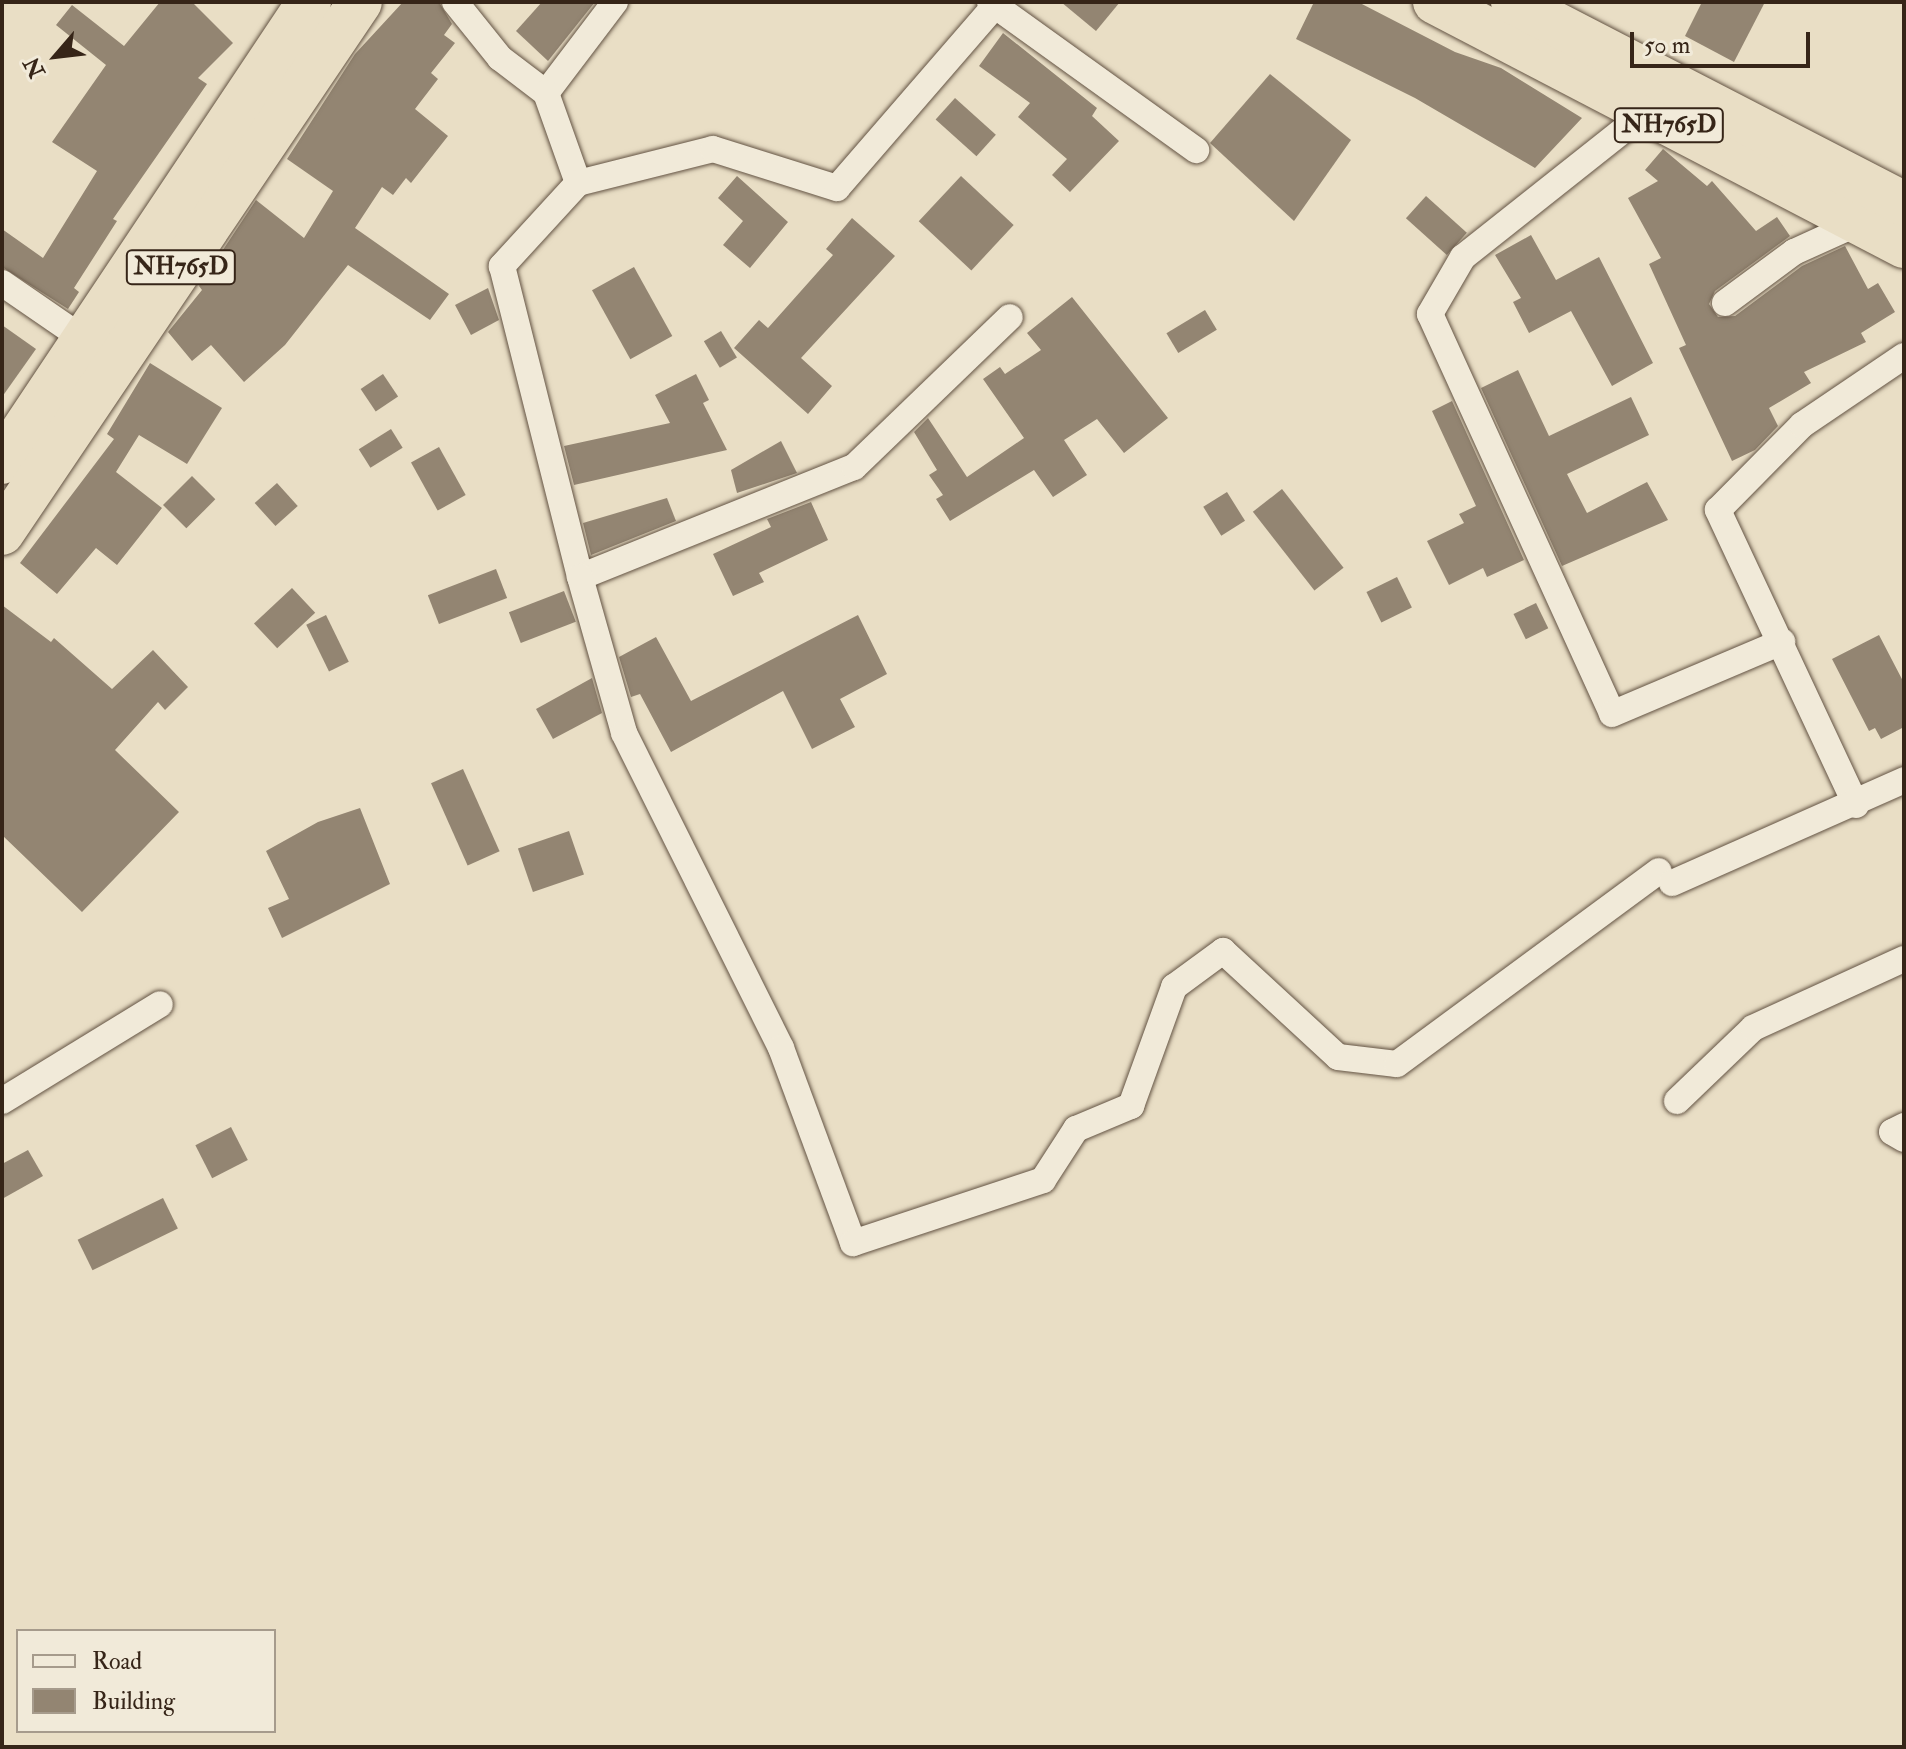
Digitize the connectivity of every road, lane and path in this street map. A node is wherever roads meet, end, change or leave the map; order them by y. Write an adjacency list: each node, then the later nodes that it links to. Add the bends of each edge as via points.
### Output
1 (309, 2): 18 (highway, NH765D)
2 (360, 2): 21 (highway, NH765D)
3 (455, 2): 8 (street, via 500,58)
4 (615, 2): 8 (street)
5 (1435, 2): 9 (highway, NH765D)
6 (1513, 2): 12 (highway, NH765D)
7 (994, 3): 10 (street); 11 (street, via 837,188 713,149)
8 (546, 93): 11 (street)
9 (1645, 113): 13 (highway, NH765D); 23 (street, via 1463,257 1430,314 1612,714)
10 (1196, 150)
11 (578, 183): 22 (street, via 502,266)
12 (1904, 204)
13 (1858, 223): 14 (highway, NH765D); 16 (street, via 1794,252)
14 (1904, 246)
15 (2, 283): 18 (street)
16 (1725, 303)
17 (1010, 317): 22 (street, via 854,467)
18 (85, 340): 20 (highway, NH765D)
19 (1904, 356): 23 (street, via 1802,425 1718,510)
20 (2, 462)
21 (2, 533)
22 (580, 577): 25 (street, via 624,733 781,1048 853,1243 1043,1180 1076,1129 1131,1106 1174,987 1223,951 1338,1057 1397,1064 1666,877)
23 (1782, 642): 25 (street)
24 (1904, 780): 25 (street)
25 (1856, 805)
26 (1904, 959): 29 (street, via 1753,1028)
27 (160, 1004): 28 (street)
28 (2, 1101)
29 (1677, 1101)
30 (1904, 1126): 31 (street, via 1892,1132)
31 (1904, 1139)

